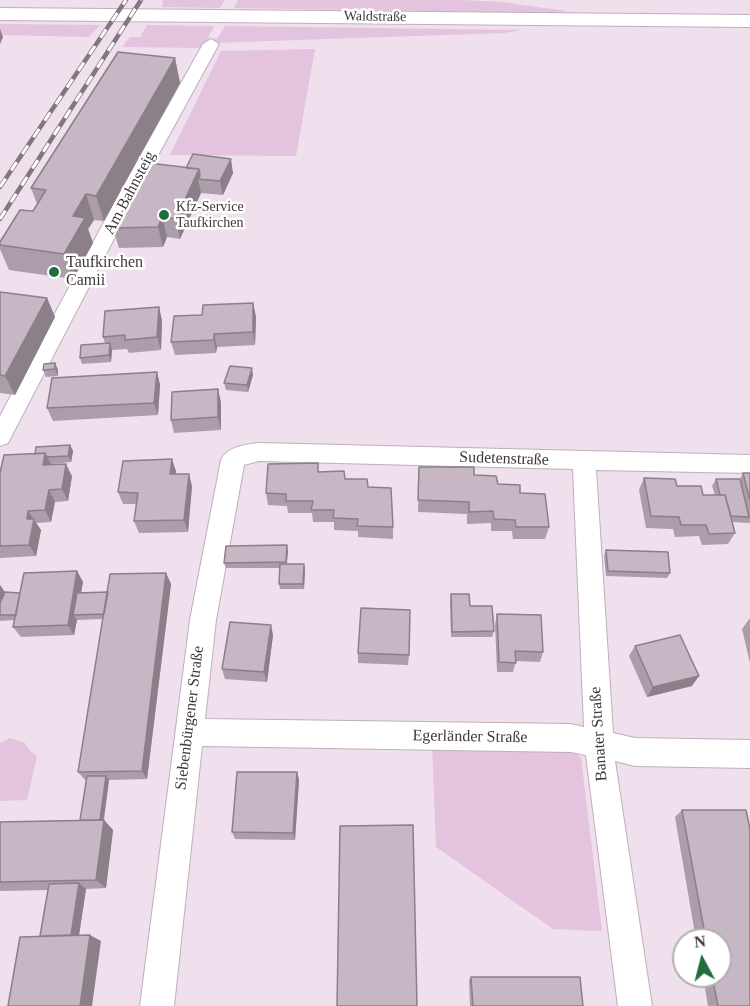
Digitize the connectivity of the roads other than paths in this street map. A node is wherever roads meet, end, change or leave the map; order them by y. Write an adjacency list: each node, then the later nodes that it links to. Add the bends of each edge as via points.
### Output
1 (0, 14): 2 (main road, Waldstraße)
2 (750, 21)
3 (211, 44): 4 (street, Am Bahnsteig)
4 (0, 437)
5 (259, 452): 6 (street, Sudetenstraße); 8 (street, Siebenbürgener Straße, via 233,460 203,620)
6 (584, 461): 7 (street, Sudetenstraße); 9 (street, Banater Straße)
7 (750, 464)
8 (188, 732): 9 (street, Egerländer Straße, via 571,738); 11 (street, Siebenbürgener Straße)
9 (598, 743): 10 (street, Egerländer Straße, via 635,752); 12 (street, Banater Straße)
10 (750, 754)
11 (157, 1006)
12 (635, 1006)

